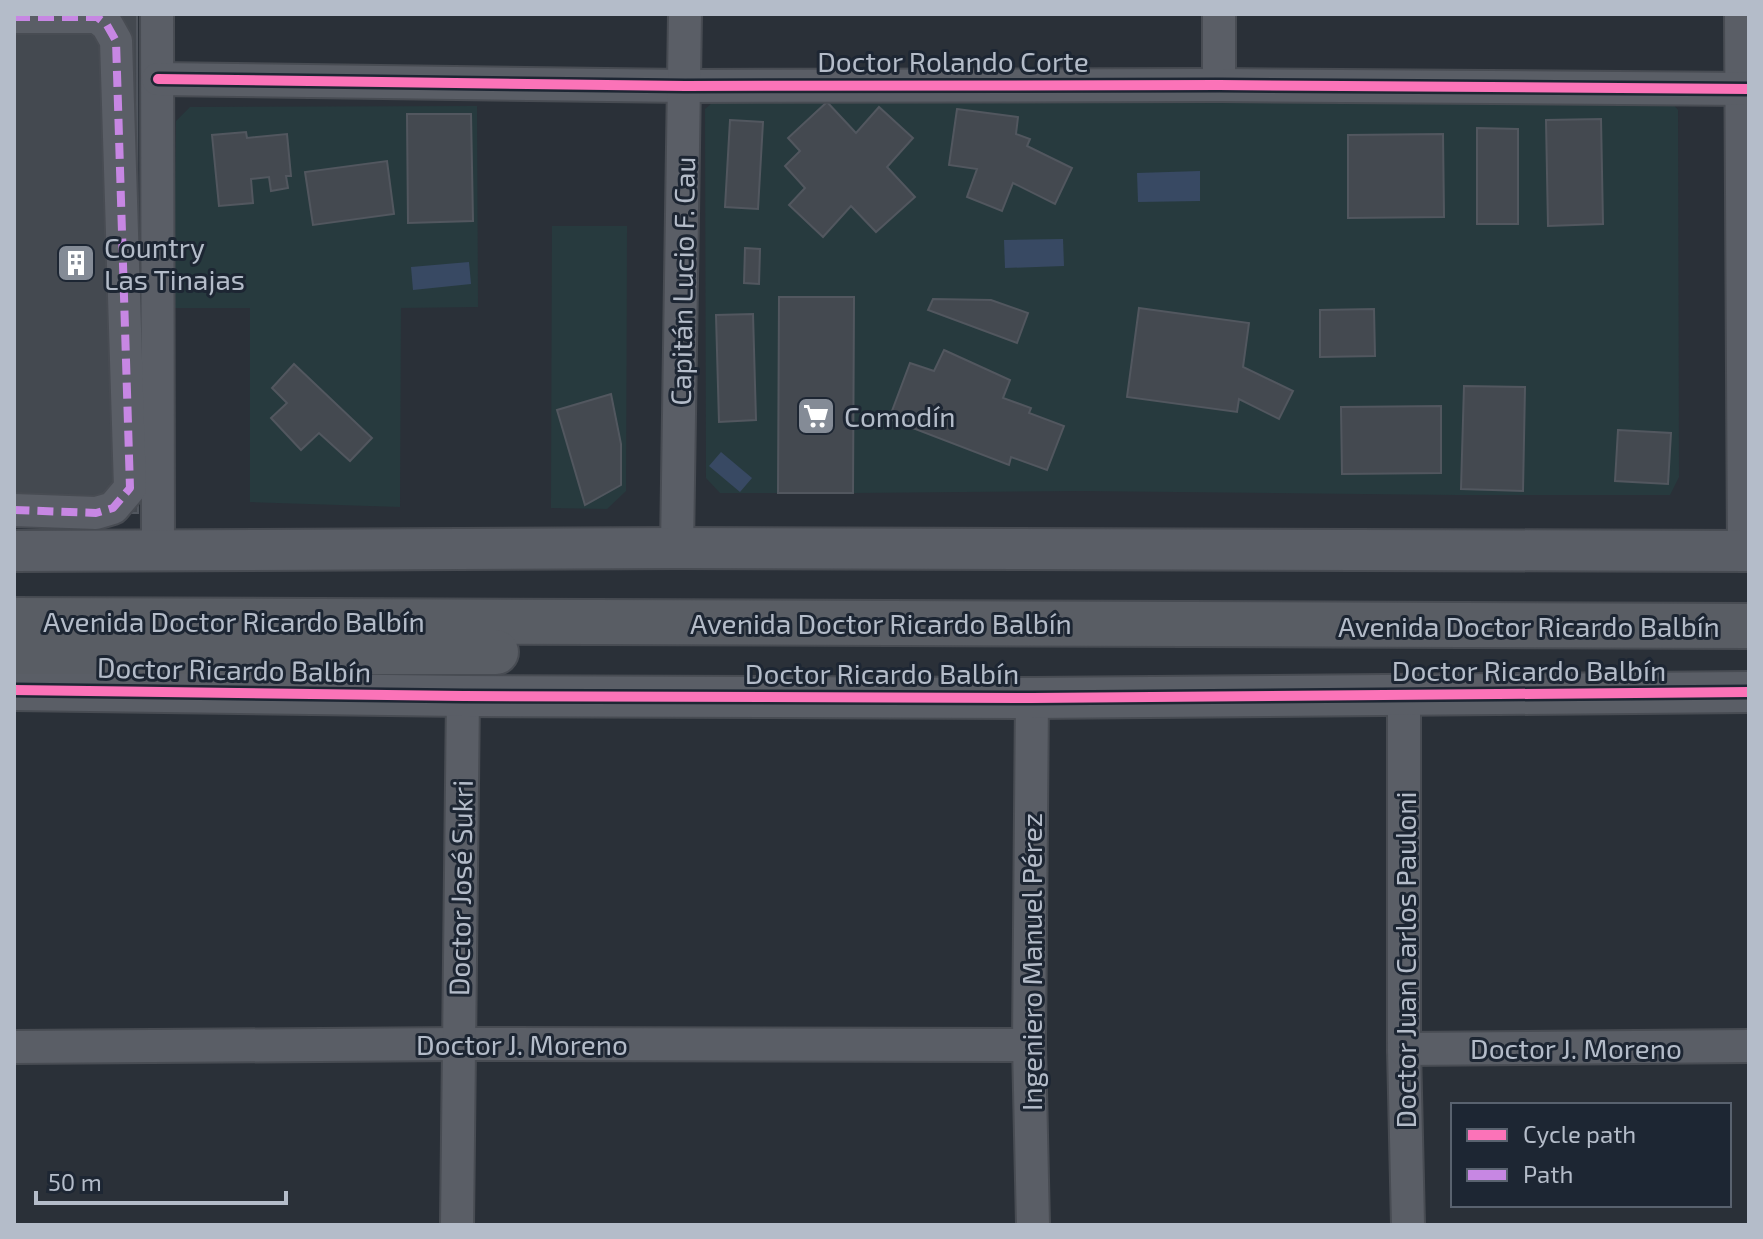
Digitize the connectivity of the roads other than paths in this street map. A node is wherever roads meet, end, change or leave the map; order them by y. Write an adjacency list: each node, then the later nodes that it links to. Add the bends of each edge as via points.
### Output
1 (157, 14): 6 (street)
2 (685, 14): 8 (street, Capitán Lucio F. Cau)
3 (1219, 14): 7 (street)
4 (1741, 14): 9 (street)
5 (14, 17): 10 (street, via 97,17 116,41 130,488 113,508 96,513)
6 (158, 79): 8 (street, Doctor Rolando Corte); 13 (street)
7 (1219, 85): 8 (street, Doctor Rolando Corte); 9 (street, Doctor Rolando Corte)
8 (685, 86): 11 (street, Capitán Lucio F. Cau)
9 (1746, 89): 14 (street)
10 (14, 510)
11 (677, 548): 13 (street); 14 (street)
12 (14, 551): 13 (street)
13 (158, 551)
14 (1746, 551)
15 (14, 620): 16 (main road, Avenida Doctor Ricardo Balbín)
16 (1749, 626)
17 (14, 652): 18 (main road, Avenida Doctor Ricardo Balbín)
18 (1749, 653)
19 (14, 690): 22 (street, Doctor Ricardo Balbín)
20 (1749, 692): 21 (street, Doctor Ricardo Balbín)
21 (1404, 695): 23 (street, Doctor Ricardo Balbín); 28 (street, Doctor Juan Carlos Pauloni)
22 (463, 696): 23 (street, Doctor Ricardo Balbín); 24 (street, Doctor José Sukri)
23 (1032, 698): 25 (street, Ingeniero Manuel Pérez)
24 (458, 1044): 25 (street, Doctor J. Moreno); 27 (street, Doctor J. Moreno); 29 (street, Doctor José Sukri)
25 (1029, 1045): 30 (street, Ingeniero Manuel Pérez)
26 (1749, 1046): 28 (street, Doctor J. Moreno)
27 (14, 1047)
28 (1404, 1049): 31 (street, Doctor Juan Carlos Pauloni)
29 (457, 1225)
30 (1033, 1225)
31 (1408, 1225)

